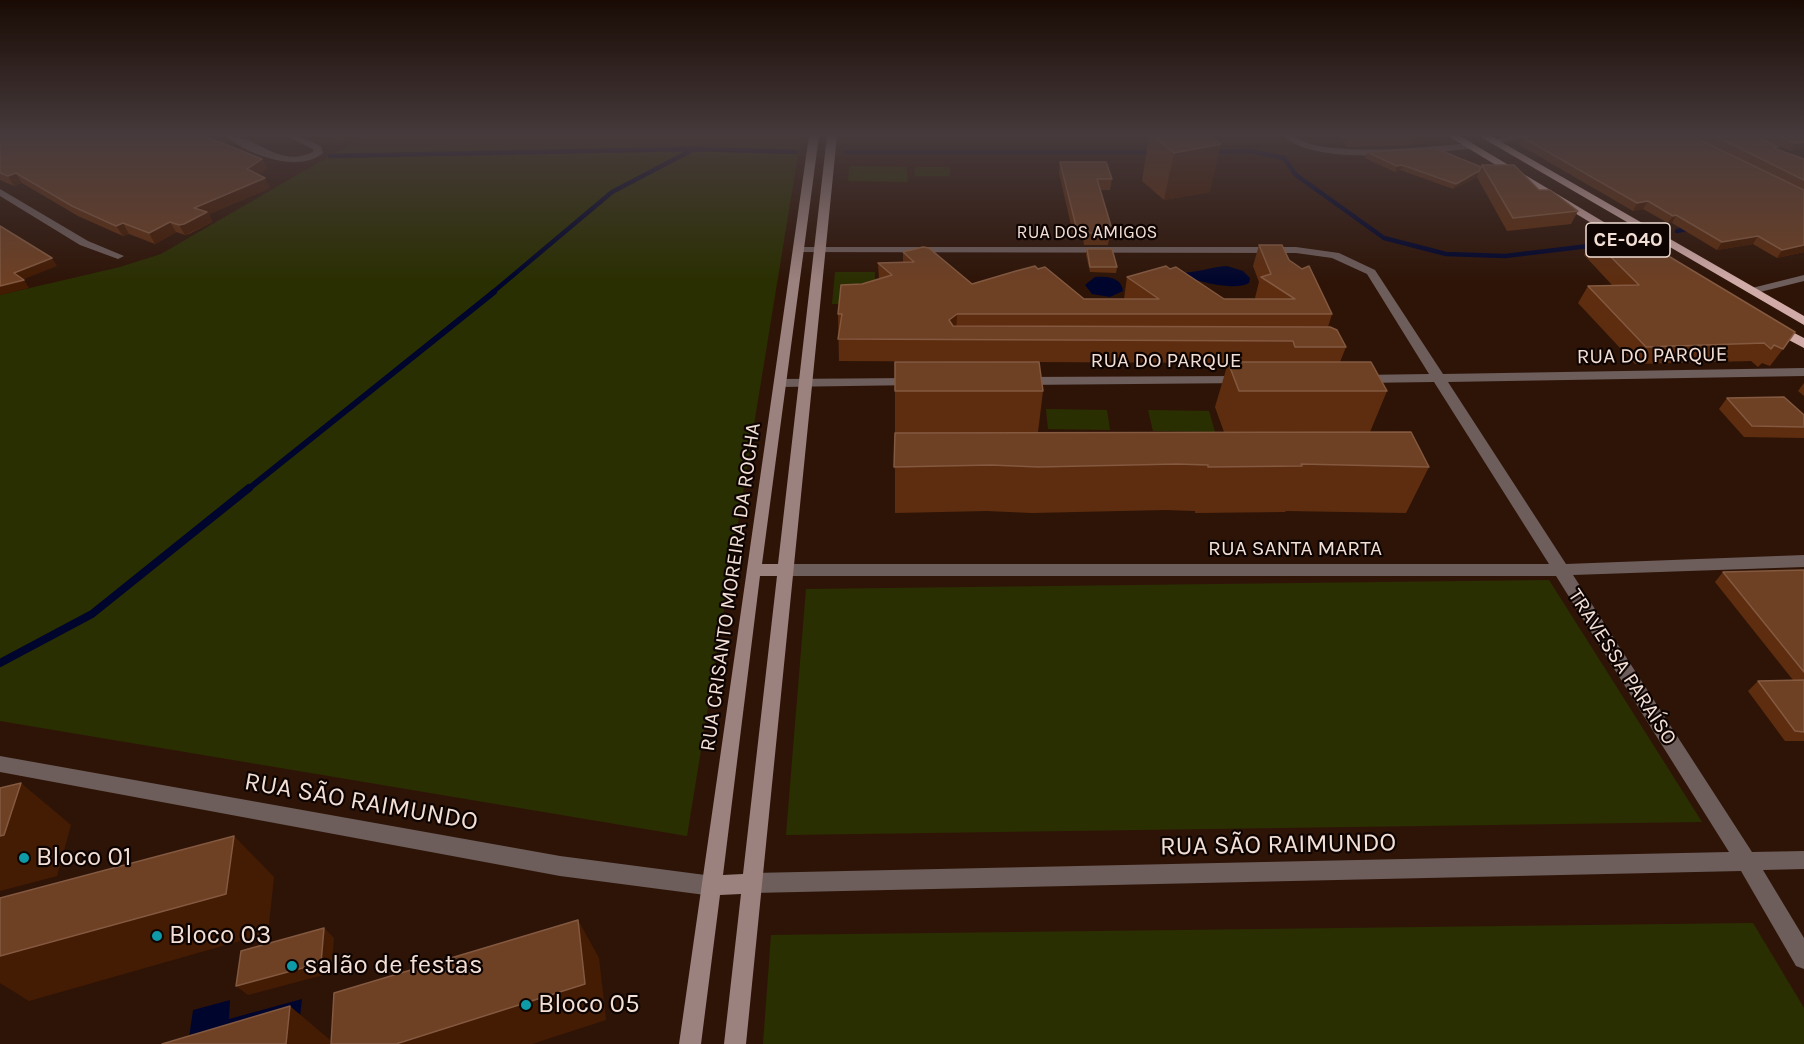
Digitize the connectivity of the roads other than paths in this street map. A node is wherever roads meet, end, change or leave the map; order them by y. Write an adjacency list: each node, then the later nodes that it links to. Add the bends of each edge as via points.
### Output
1 (807, 185): 6 (main road, RUA CRISANTO MOREIRA DA ROCHA)
2 (826, 185): 7 (main road)
3 (1535, 185): 8 (highway, CE-040)
4 (1569, 185): 12 (highway, CE-040)
5 (0, 192): 9 (street, via 84,243)
6 (798, 250): 7 (street, RUA DOS AMIGOS); 22 (main road, RUA CRISANTO MOREIRA DA ROCHA)
7 (819, 250): 10 (street, RUA DOS AMIGOS, via 1296,249 1337,254); 23 (main road)
8 (1652, 254)
9 (118, 255)
10 (1371, 272): 18 (street, TRAVESSA PARAÍSO)
11 (1804, 278): 12 (street)
12 (1752, 291): 14 (highway, CE-040)
13 (1763, 320): 15 (highway)
14 (1804, 321)
15 (1804, 344)
16 (1804, 372): 18 (street, RUA DO PARQUE)
17 (1350, 375): 18 (street, RUA DO PARQUE)
18 (1437, 379): 27 (street, TRAVESSA PARAÍSO)
19 (1260, 380): 20 (street, RUA DO PARQUE)
20 (1008, 381)
21 (924, 382): 23 (street)
22 (780, 383): 23 (street); 25 (main road, RUA CRISANTO MOREIRA DA ROCHA)
23 (806, 383): 26 (main road)
24 (1804, 561): 27 (street, RUA SANTA MARTA)
25 (753, 570): 26 (main road); 32 (main road, RUA CRISANTO MOREIRA DA ROCHA)
26 (787, 570): 27 (street, RUA SANTA MARTA); 31 (main road)
27 (1559, 570): 30 (street, TRAVESSA PARAÍSO)
28 (0, 764): 32 (street, RUA SÃO RAIMUNDO, via 560,866)
29 (1804, 860): 30 (street, RUA SÃO RAIMUNDO)
30 (1747, 862): 31 (street, RUA SÃO RAIMUNDO); 33 (street, TRAVESSA PARAÍSO)
31 (753, 883): 32 (main road); 35 (main road)
32 (713, 886): 34 (main road, RUA CRISANTO MOREIRA DA ROCHA)
33 (1804, 958)
34 (690, 1044)
35 (735, 1044)

